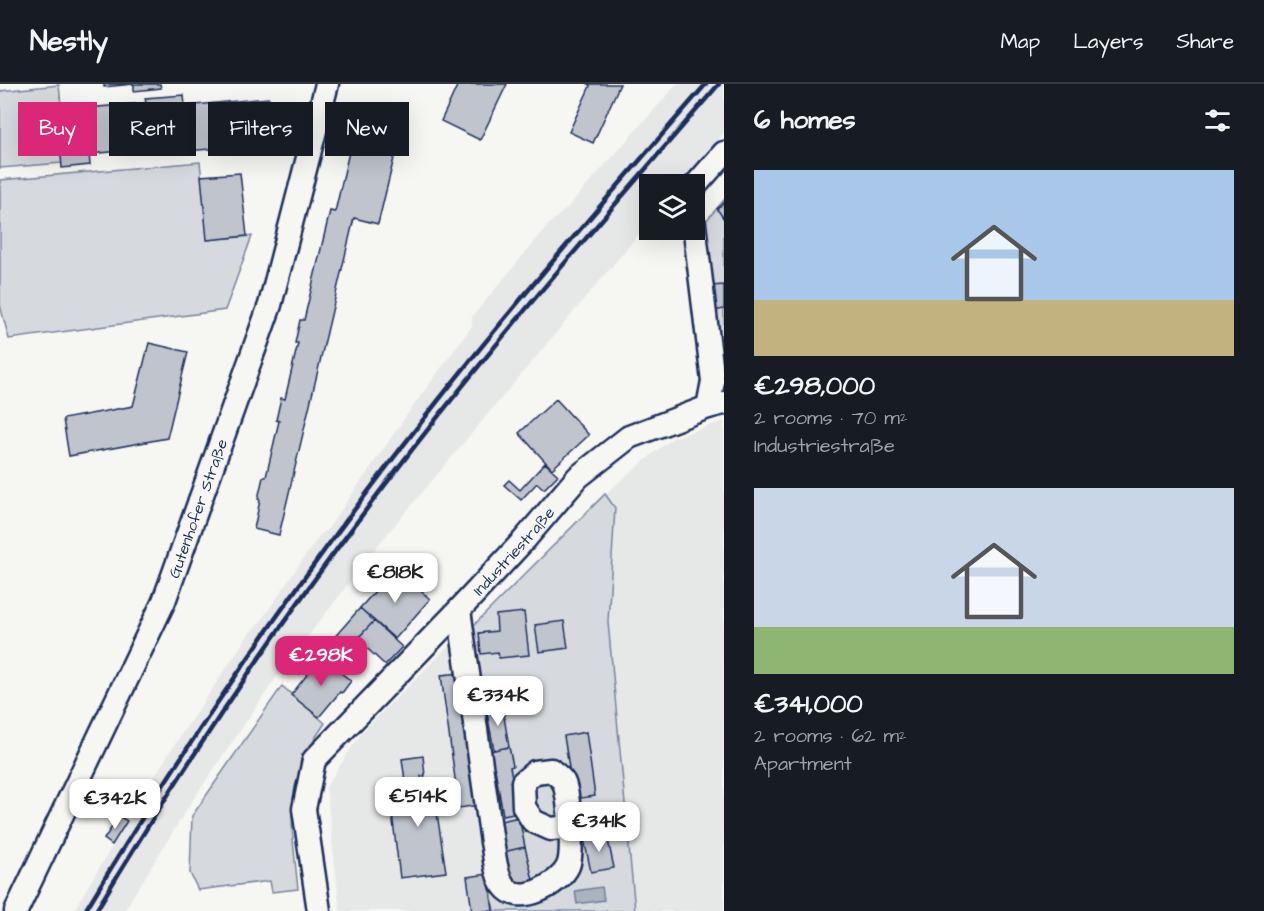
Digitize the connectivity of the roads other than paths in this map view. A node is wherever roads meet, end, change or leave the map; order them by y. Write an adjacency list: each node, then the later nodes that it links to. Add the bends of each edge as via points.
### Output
1 (327, 84): 8 (street, Gutenhofer Straße, via 270,305 164,601)
2 (724, 153): 3 (street)
3 (705, 175)
4 (696, 240): 5 (street)
5 (717, 409): 6 (street, Industriestraße, via 629,437 578,477)
6 (459, 610): 7 (street, via 492,842 504,887 520,894 540,891 563,876 570,863); 9 (street, Industriestraße, via 423,662 314,760 304,809)
7 (570, 827)
8 (16, 911)
9 (319, 911)

